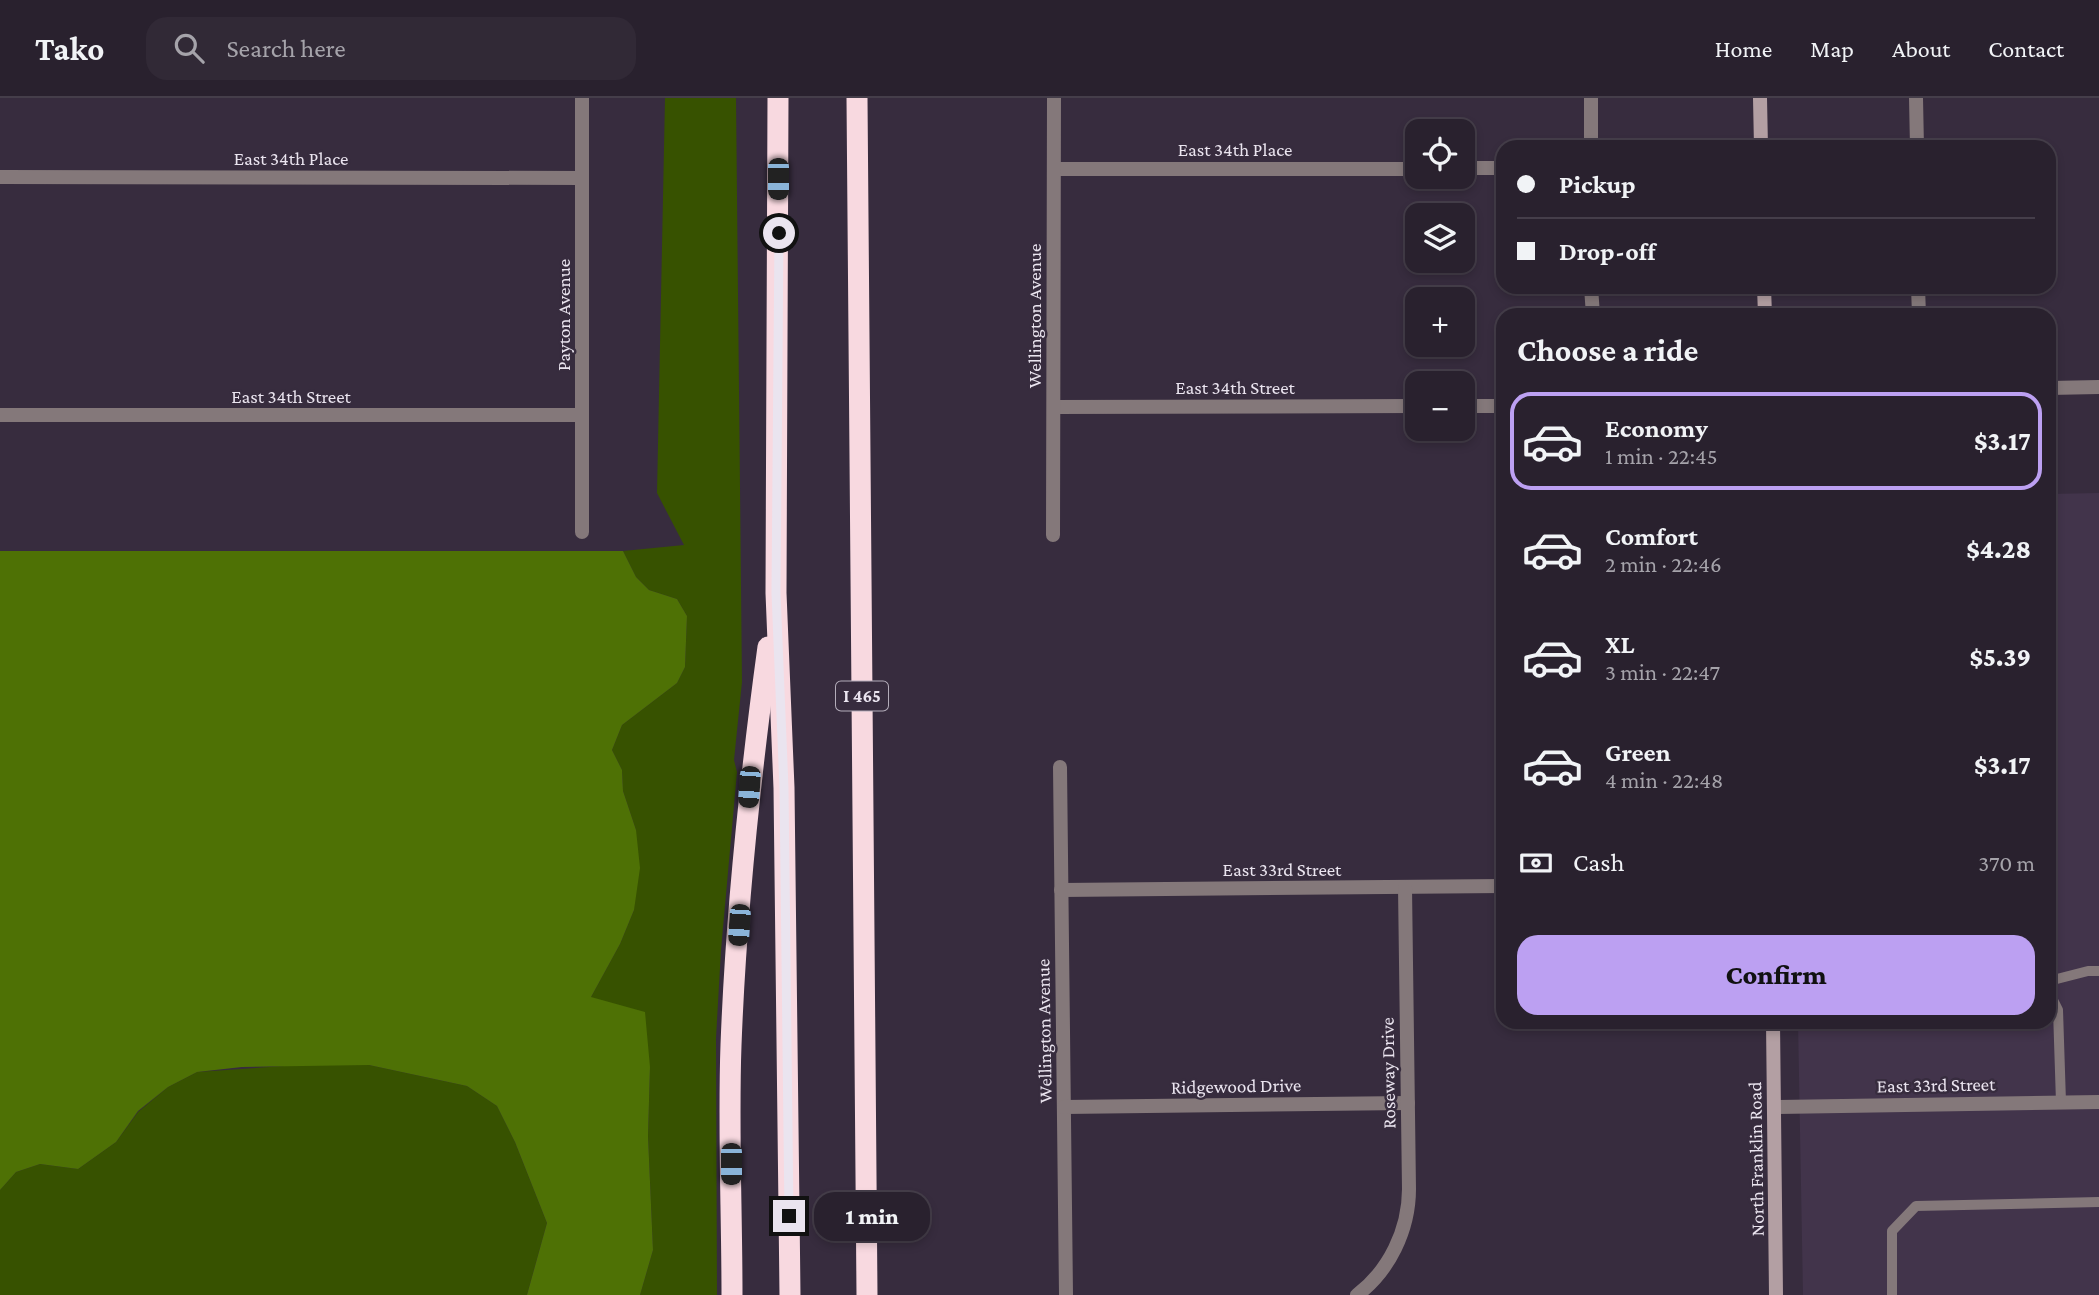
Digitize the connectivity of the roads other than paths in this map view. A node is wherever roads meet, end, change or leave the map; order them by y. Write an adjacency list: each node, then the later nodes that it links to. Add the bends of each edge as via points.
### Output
1 (582, 98): 16 (street, Payton Avenue)
2 (778, 98): 27 (highway)
3 (857, 98): 44 (highway, I 465)
4 (1054, 98): 12 (street, Wellington Avenue)
5 (1591, 98): 8 (street)
6 (1760, 98): 9 (main road)
7 (1916, 98): 10 (street)
8 (1591, 140)
9 (1761, 140)
10 (1917, 140)
11 (1496, 168): 14 (street)
12 (1054, 169): 13 (street, East 34th Place); 22 (street, Wellington Avenue)
13 (1405, 169)
14 (1475, 169)
15 (0, 177): 16 (street, East 34th Place)
16 (582, 178): 24 (street, Payton Avenue)
17 (2099, 387): 18 (street)
18 (2056, 388)
19 (1405, 406): 22 (street, East 34th Street)
20 (1475, 406): 21 (street)
21 (1496, 406)
22 (1054, 407): 26 (street, Wellington Avenue)
23 (0, 415): 24 (street, East 34th Street)
24 (582, 415): 25 (street, Payton Avenue)
25 (582, 532)
26 (1053, 535)
27 (776, 593): 42 (highway, via 749,787 733,1009); 43 (highway, via 784,788)
28 (1060, 767): 31 (street, Wellington Avenue)
29 (1496, 886): 30 (street, East 33rd Street)
30 (1405, 887): 31 (street, East 33rd Street); 38 (street, Roseway Drive)
31 (1061, 890): 39 (street, Wellington Avenue)
32 (2099, 971): 33 (lane)
33 (2056, 979)
34 (2056, 1008): 36 (lane)
35 (1773, 1029): 40 (main road, North Franklin Road)
36 (2061, 1102): 37 (street, East 33rd Street); 40 (street, East 33rd Street)
37 (2099, 1102)
38 (1408, 1103): 39 (street, Ridgewood Drive); 46 (street, Roseway Drive, via 1408,1210 1391,1255)
39 (1064, 1107): 45 (street, Wellington Avenue)
40 (1774, 1107): 47 (main road, North Franklin Road)
41 (2099, 1202): 48 (lane, via 1916,1206 1892,1231)
42 (732, 1295)
43 (790, 1295)
44 (867, 1295)
45 (1066, 1295)
46 (1357, 1295)
47 (1776, 1295)
48 (1892, 1295)

